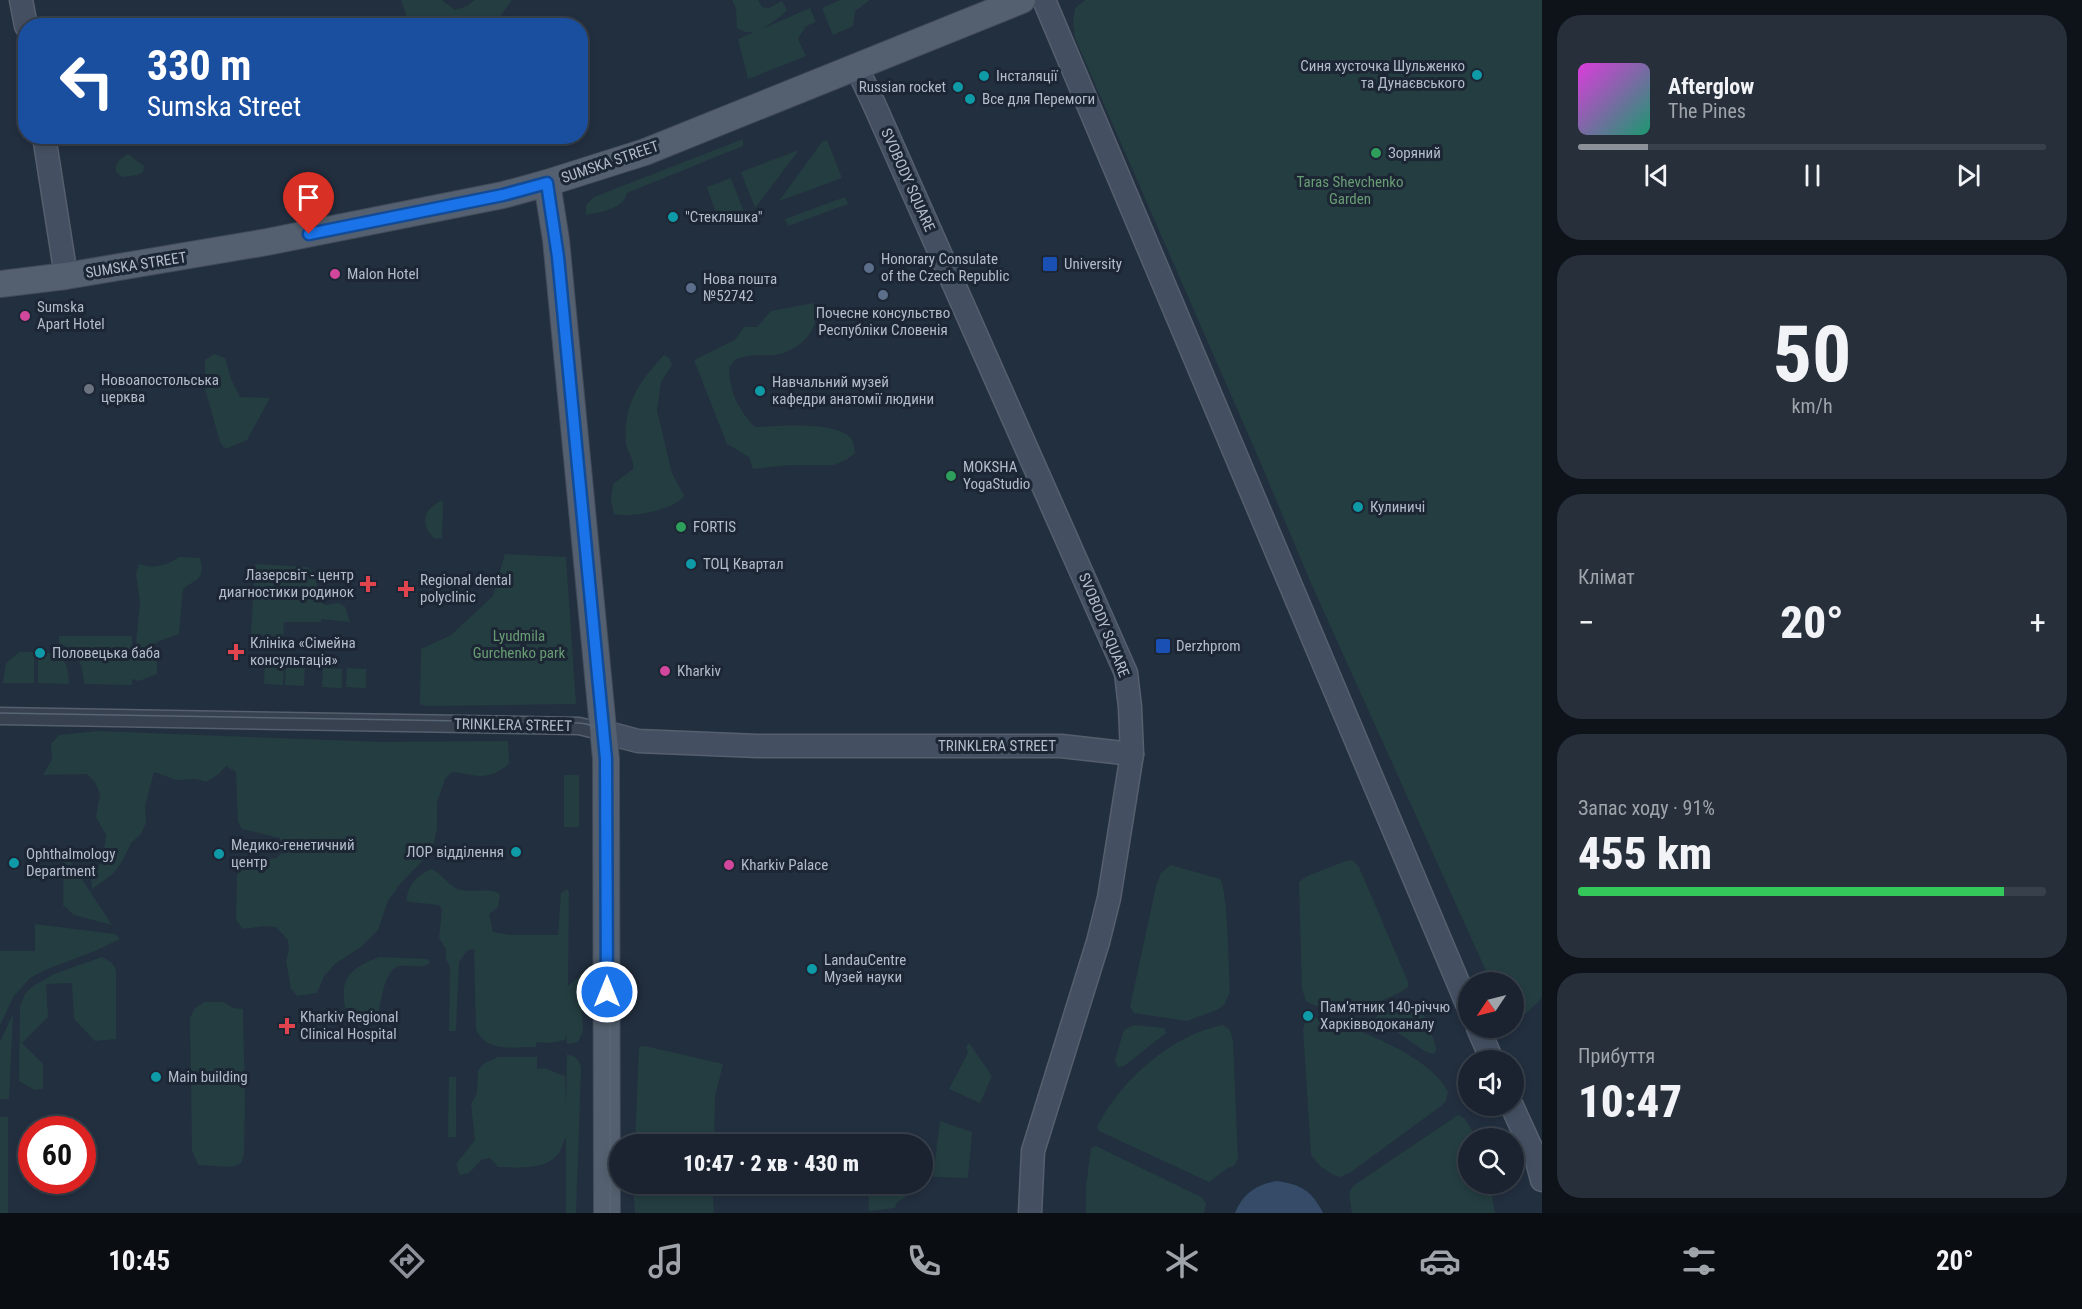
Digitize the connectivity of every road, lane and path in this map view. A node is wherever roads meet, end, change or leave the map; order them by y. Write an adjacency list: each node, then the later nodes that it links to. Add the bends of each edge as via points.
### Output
1 (21, 0): 4 (main road)
2 (1022, 0): 5 (main road, SUMSKA STREET)
3 (1044, 0): 13 (main road)
4 (24, 18)
5 (856, 66): 7 (main road, SUMSKA STREET, via 645,152); 12 (main road, via 1126,673)
6 (45, 144): 8 (main road)
7 (547, 183): 8 (main road, SUMSKA STREET, via 267,242); 11 (main road, via 557,248)
8 (66, 276): 9 (main road, SUMSKA STREET)
9 (0, 284)
10 (0, 717): 11 (street, TRINKLERA STREET, via 579,726)
11 (604, 732): 12 (main road, TRINKLERA STREET, via 638,741 757,746 1061,746); 16 (main road)
12 (1132, 754): 17 (main road, via 1109,898 1033,1152)
13 (1458, 982)
14 (1517, 1116): 15 (main road)
15 (1542, 1180)
16 (607, 1213)
17 (1030, 1213)

